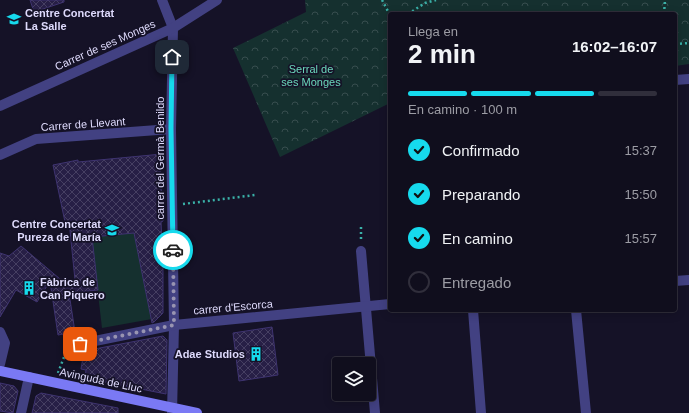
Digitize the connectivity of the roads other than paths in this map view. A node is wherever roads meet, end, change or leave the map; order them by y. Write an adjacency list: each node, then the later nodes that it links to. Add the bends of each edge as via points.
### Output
1 (162, 0): 3 (street)
2 (217, 0): 3 (street, Carrer de ses Monges)
3 (173, 28): 6 (street, Carrer de ses Monges); 7 (street, carrer del Germà Benildo)
4 (689, 79): 5 (street)
5 (677, 80)
6 (0, 106)
7 (171, 128): 8 (street, Carrer de Llevant, via 36,139); 16 (street, carrer del Germà Benildo)
8 (0, 154)
9 (361, 251): 13 (street)
10 (689, 280): 11 (street)
11 (677, 281)
12 (388, 304): 13 (street, carrer d'Escorca)
13 (366, 307): 16 (street, carrer d'Escorca); 25 (street)
14 (473, 312): 26 (street)
15 (576, 312): 27 (street)
16 (174, 325): 18 (street, carrer d'Escorca); 22 (street, carrer del Germà Benildo)
17 (0, 332): 19 (street, via 5,343)
18 (80, 344)
19 (0, 364)
20 (0, 371): 21 (main road, Avinguda de Lluc)
21 (29, 377): 22 (main road, Avinguda de Lluc); 23 (street)
22 (173, 411): 24 (main road, Avinguda de Lluc)
23 (21, 413)
24 (197, 413)
25 (376, 413)
26 (481, 413)
27 (586, 413)

